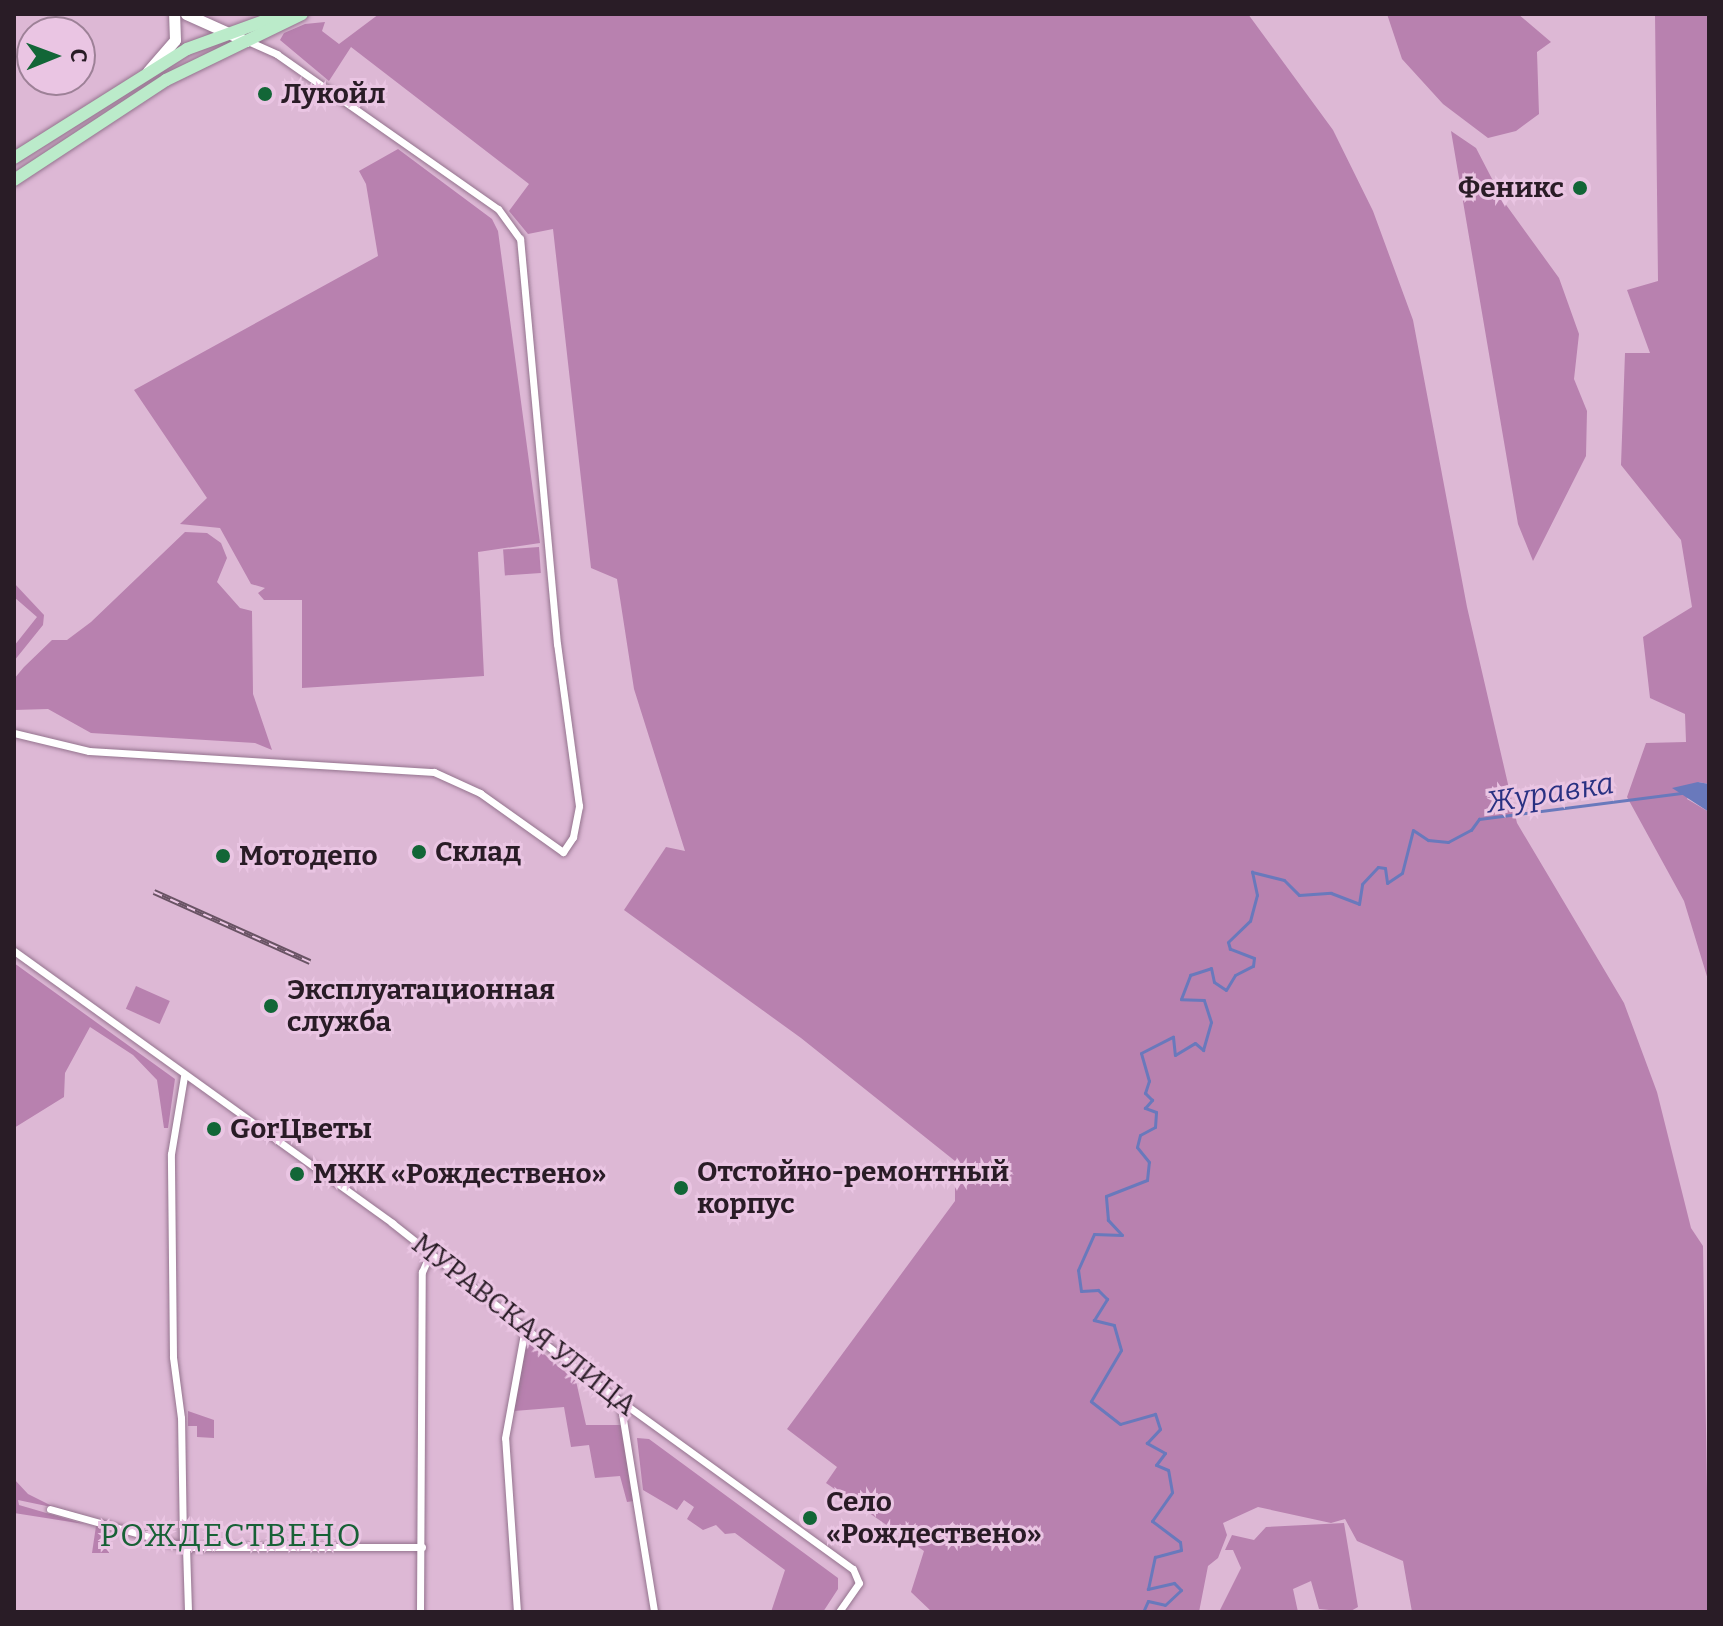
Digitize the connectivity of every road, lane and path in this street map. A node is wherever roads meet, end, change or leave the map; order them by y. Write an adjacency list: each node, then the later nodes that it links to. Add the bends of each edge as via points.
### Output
1 (174, 14): 8 (main road, via 175,40)
2 (186, 14): 5 (main road)
3 (283, 14): 5 (main road)
4 (302, 14): 6 (main road)
5 (218, 35): 6 (main road); 7 (main road); 8 (main road)
6 (246, 41): 7 (main road); 11 (street, via 277,54 498,209 520,239 557,644 579,806 573,837 563,852 480,793 434,772 89,751)
7 (203, 59): 10 (main road)
8 (146, 73): 9 (main road)
9 (14, 158)
10 (14, 180)
11 (14, 733)
12 (14, 951): 13 (street, МУРАВСКАЯ УЛИЦА)
13 (184, 1076): 14 (street, МУРАВСКАЯ УЛИЦА); 18 (street, via 171,1154 173,1357 181,1418)
14 (431, 1252): 15 (street, МУРАВСКАЯ УЛИЦА); 19 (street, via 422,1272)
15 (525, 1328): 16 (street, МУРАВСКАЯ УЛИЦА); 22 (street, via 505,1438)
16 (619, 1400): 23 (street); 24 (street, МУРАВСКАЯ УЛИЦА, via 859,1578)
17 (50, 1509): 18 (street)
18 (184, 1545): 19 (street); 20 (street)
19 (422, 1547): 21 (street)
20 (188, 1612)
21 (420, 1612)
22 (517, 1612)
23 (654, 1612)
24 (839, 1612)

